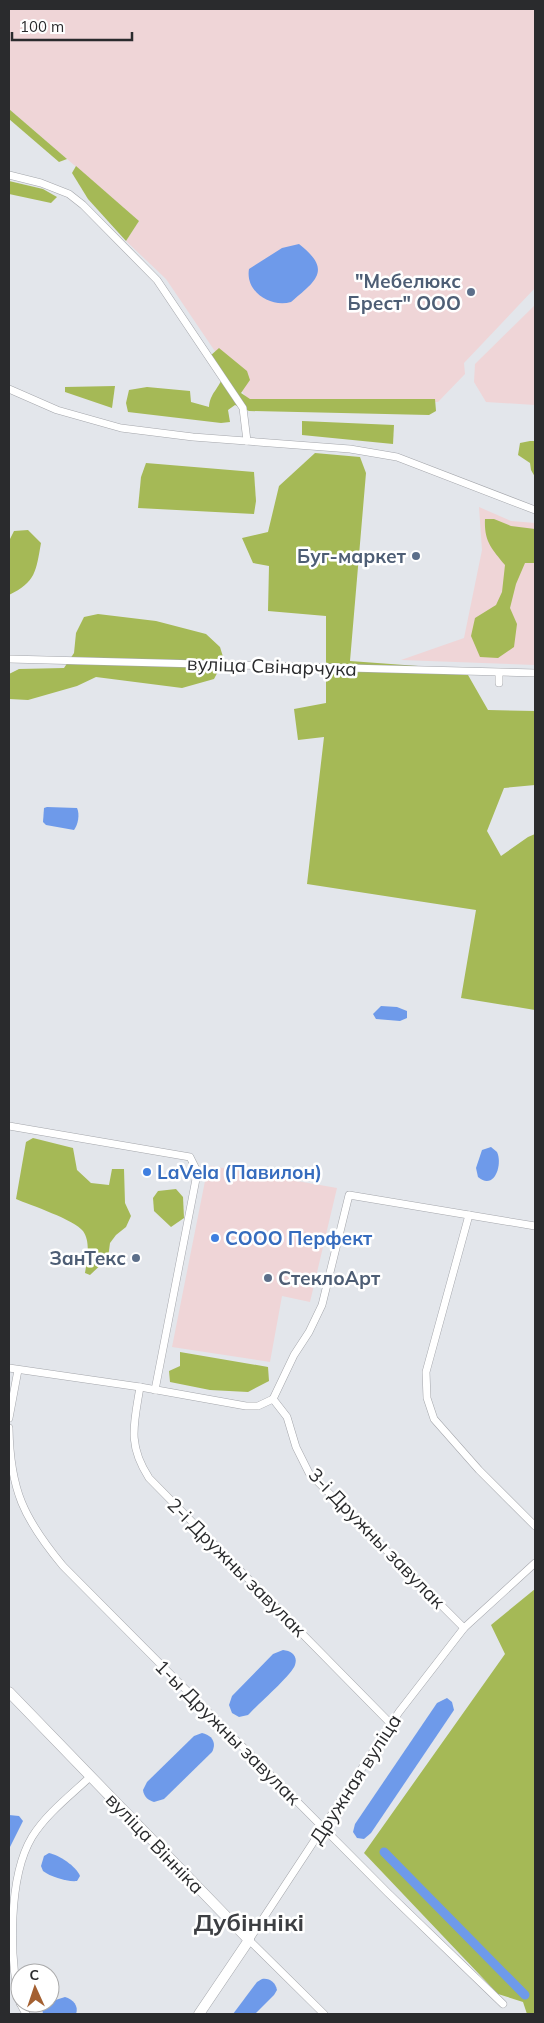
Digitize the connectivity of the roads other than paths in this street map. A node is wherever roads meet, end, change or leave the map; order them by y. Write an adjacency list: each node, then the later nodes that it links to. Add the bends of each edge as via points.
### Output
1 (9, 175): 3 (street, via 69,194 157,280 243,408)
2 (9, 389): 3 (street, via 57,410 121,428)
3 (247, 441): 4 (street, via 350,448 397,457)
4 (535, 510)
5 (9, 659): 6 (street, вуліца Свінарчука)
6 (500, 673): 7 (street, вуліца Свінарчука); 8 (street)
7 (535, 674)
8 (499, 683)
9 (9, 1126): 15 (street, via 190,1157 196,1178)
10 (469, 1215): 11 (street); 16 (street, via 349,1195 322,1305); 19 (street, via 426,1372 427,1398 434,1420)
11 (535, 1226)
12 (9, 1368): 13 (street)
13 (18, 1370): 14 (street); 17 (street)
14 (140, 1387): 15 (street); 23 (street, 2-і Дружны завулак, via 133,1427 134,1443 138,1462 149,1478)
15 (155, 1390): 16 (street, via 246,1406 258,1406)
16 (273, 1399): 21 (street, 3-і Дружны завулак, via 287,1417 296,1447 309,1472)
17 (9, 1418)
18 (9, 1428): 25 (street, 1-ы Дружны завулак, via 9,1458 15,1484 40,1539 63,1566)
19 (535, 1526)
20 (535, 1564): 21 (street, Дружная вуліца)
21 (464, 1628): 23 (street, Дружная вуліца)
22 (9, 1692): 24 (street, вуліца Вінніка)
23 (391, 1724): 25 (street, Дружная вуліца)
24 (91, 1776): 26 (street, вуліца Вінніка); 27 (street, via 43,1822 25,1852 17,1888)
25 (324, 1828): 26 (street, Дружная вуліца); 28 (street, 1-ы Дружны завулак)
26 (249, 1940): 29 (street, Дружная вуліца); 30 (street, вуліца Вінніка)
27 (14, 1963)
28 (503, 2004)
29 (199, 2014)
30 (324, 2014)

